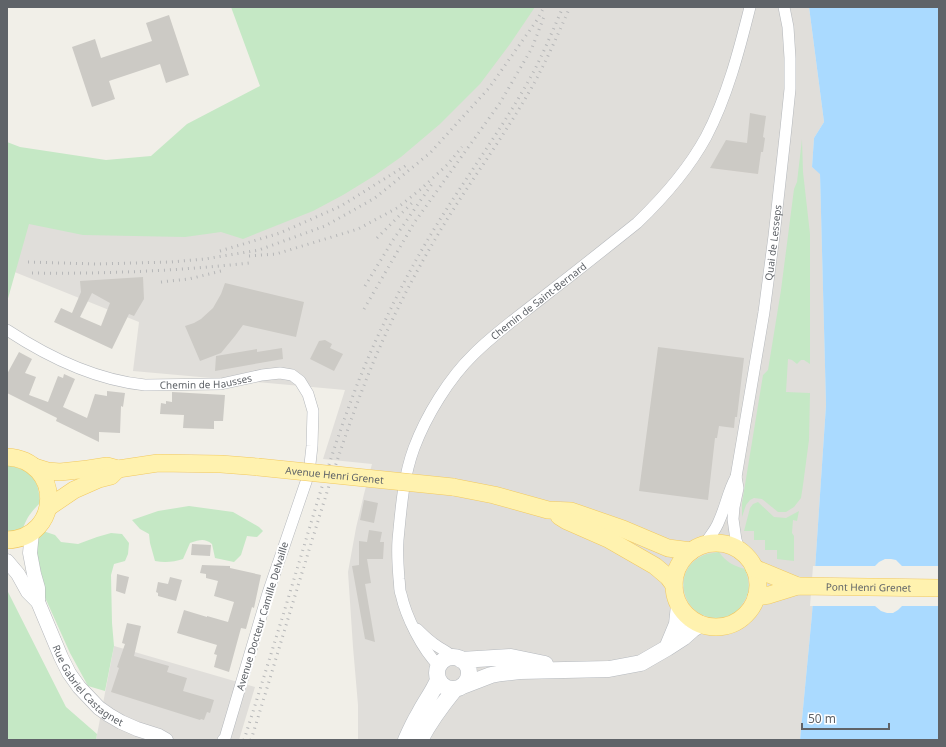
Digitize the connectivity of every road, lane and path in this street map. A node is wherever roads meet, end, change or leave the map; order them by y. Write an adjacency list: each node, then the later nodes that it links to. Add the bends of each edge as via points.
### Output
1 (750, 7): 23 (street, Chemin de Saint-Bernard, via 725,94 715,118 705,138 671,188 637,223 473,355 452,380 428,417 408,467 401,503 397,558 400,594)
2 (784, 7): 7 (street, Quai de Lesseps, via 788,27 790,89 764,312)
3 (7, 330): 8 (street, Chemin de Hausses, via 56,359 134,384 221,384 262,375 292,375 300,381 308,394 313,411 310,464)
4 (7, 457): 5 (main road, Avenue Henri Grenet, via 16,457)
5 (36, 467): 6 (main road, Avenue Henri Grenet, via 60,472 107,466); 9 (main road, via 49,492)
6 (118, 469): 9 (main road, Avenue Henri Grenet, via 111,476 74,490); 10 (main road, Avenue Henri Grenet, bridge, via 158,463 258,467 453,487)
7 (736, 477): 13 (street, Quai de Lesseps, via 730,486 719,522); 14 (street, Quai de Lesseps, via 738,488 733,520)
8 (303, 491): 31 (street, Avenue Docteur Camille Delvaille, via 268,593)
9 (48, 507): 11 (main road, via 43,521)
10 (548, 510): 13 (main road, Avenue Henri Grenet, via 571,511 668,548); 17 (main road, Avenue Henri Grenet, via 608,539 655,566)
11 (32, 532): 12 (main road, via 24,537); 21 (street, Rue Gabriel Castagnet, via 30,553 38,588)
12 (7, 540)
13 (698, 548): 14 (main road, via 716,543); 17 (main road, via 684,557 678,566)
14 (740, 551): 16 (main road)
15 (7, 561): 21 (street, Rue Gabriel Castagnet)
16 (754, 568): 18 (main road); 20 (main road, via 757,582)
17 (674, 585): 22 (main road)
18 (779, 585): 19 (main road, Pont Henri Grenet); 20 (main road, Pont Henri Grenet, via 770,595)
19 (939, 588)
20 (756, 597): 24 (main road, via 750,609 740,619 728,625 715,627)
21 (38, 602): 30 (street, Rue Gabriel Castagnet, via 61,657 79,687 109,715)
22 (679, 605): 24 (main road, via 688,617); 25 (main road, via 677,624)
23 (411, 624): 26 (street, Chemin de Saint-Bernard, via 439,648); 28 (street, Chemin de Saint-Bernard)
24 (701, 624): 25 (main road)
25 (667, 648): 27 (main road, via 641,663 609,669)
26 (457, 658): 27 (main road, via 511,657); 28 (main road, via 445,659); 29 (main road, via 469,671 467,681)
27 (572, 670): 29 (main road, via 502,673)
28 (439, 673): 29 (main road, via 441,685 445,688); 32 (main road, via 430,697 419,712)
29 (460, 687): 33 (main road, via 436,713)
30 (166, 740)
31 (223, 740)
32 (406, 740)
33 (420, 740)

